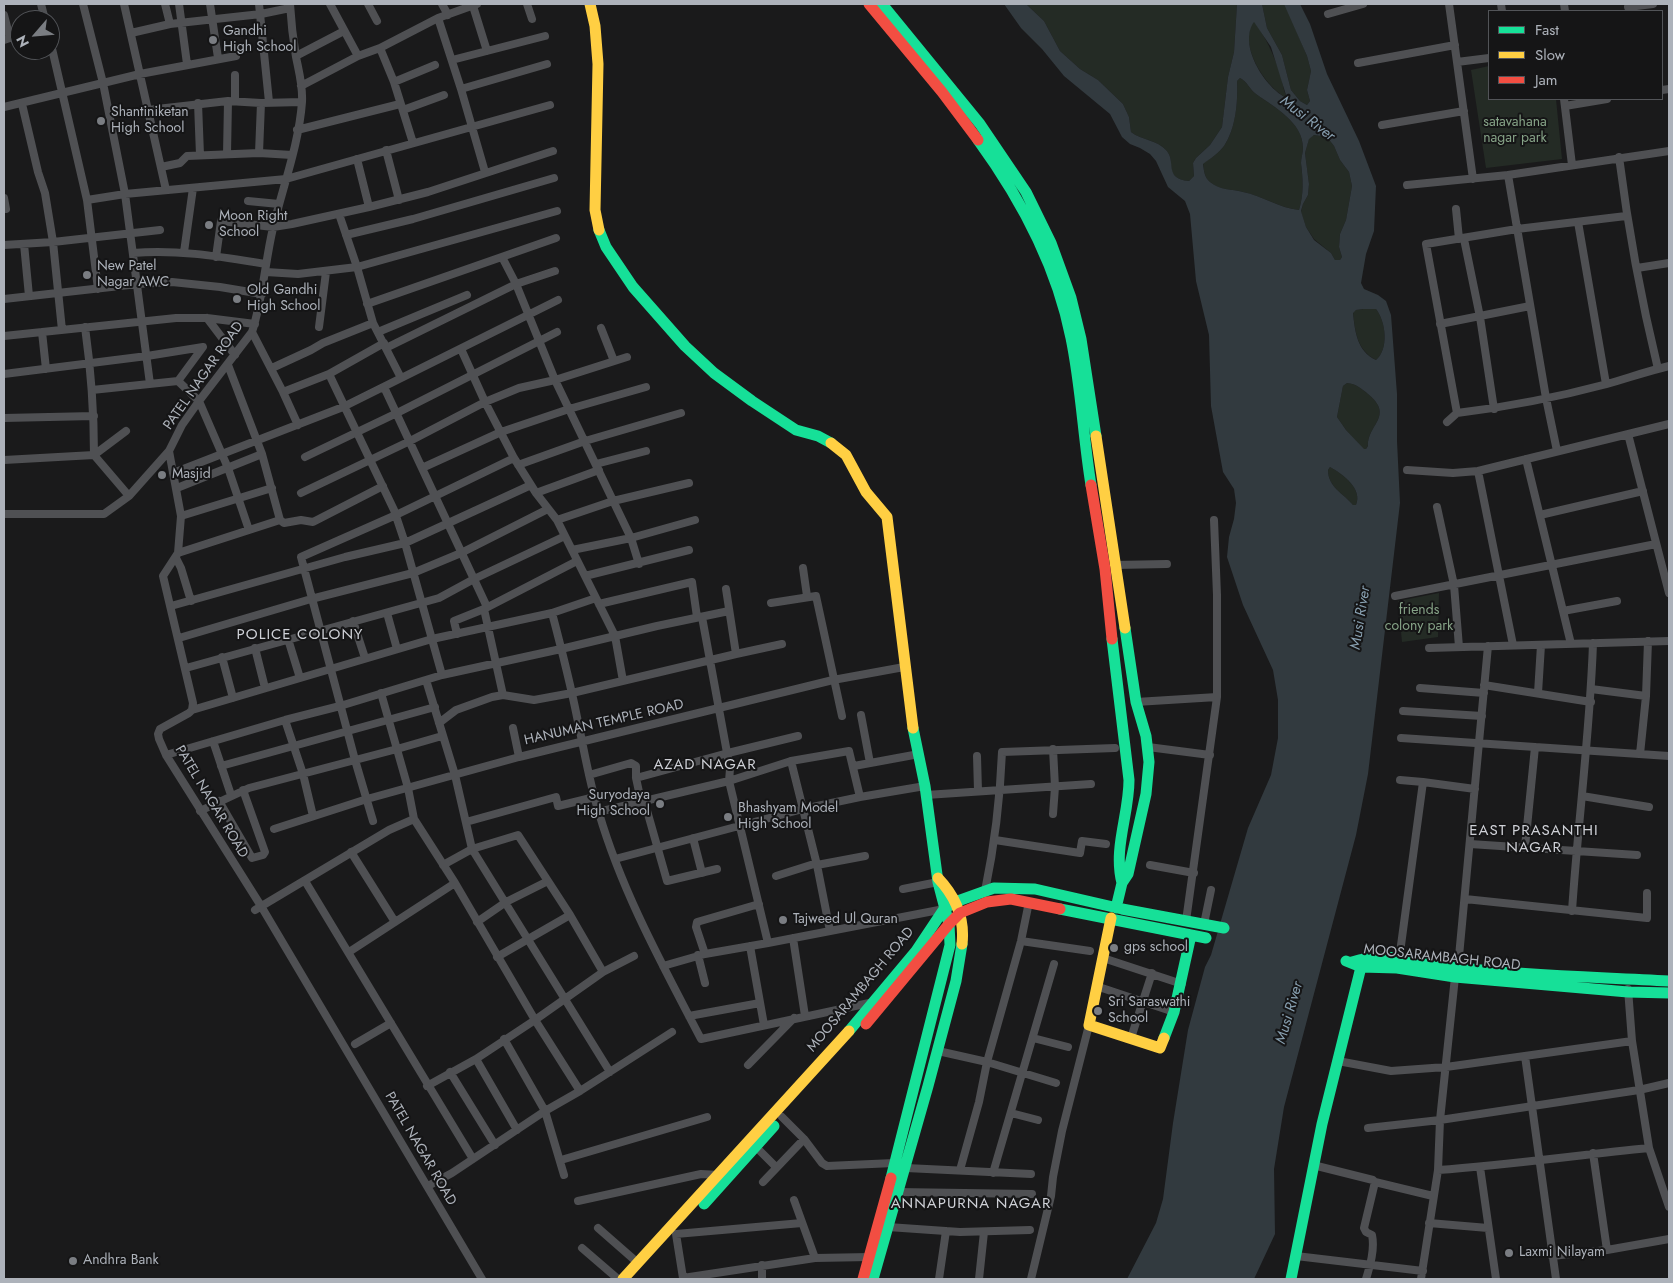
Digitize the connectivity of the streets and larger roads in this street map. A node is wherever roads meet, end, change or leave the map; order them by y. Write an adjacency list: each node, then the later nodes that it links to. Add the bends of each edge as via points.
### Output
1 (83, 4): 52 (street)
2 (124, 4): 31 (street)
3 (165, 4): 29 (street)
4 (179, 4): 28 (street)
5 (210, 4): 24 (street)
6 (259, 4): 20 (street)
7 (330, 4): 30 (street)
8 (368, 4): 27 (street)
9 (442, 4): 21 (street)
10 (526, 4): 26 (street)
11 (590, 4): 303 (street, via 598,50 595,210 600,235 633,287 698,359 796,430 830,442 846,455 866,492 886,517)
12 (869, 4): 419 (street, via 960,117 1012,189 1043,251 1068,324 1129,772 1118,872)
13 (882, 4): 250 (street, via 980,124 1026,192 1051,243 1081,338)
14 (1363, 4): 22 (street)
15 (1449, 4): 34 (street)
16 (1653, 4): 19 (street)
17 (475, 5): 21 (street); 36 (street)
18 (290, 6): 20 (street); 38 (street, PATEL NAGAR ROAD)
19 (1628, 7)
20 (261, 14): 24 (street); 59 (street)
21 (448, 14): 25 (street)
22 (1328, 14)
23 (4, 15): 33 (street, via 10,38)
24 (213, 18): 28 (street); 40 (street)
25 (438, 18): 35 (street); 43 (street)
26 (532, 19)
27 (377, 21)
28 (180, 23): 29 (street); 46 (street)
29 (170, 24): 31 (street)
30 (344, 31): 38 (street); 39 (street)
31 (131, 33): 49 (street)
32 (545, 36): 36 (street)
33 (4, 40)
34 (1455, 45): 44 (street); 45 (street)
35 (380, 48): 39 (street); 51 (street)
36 (487, 51): 43 (street)
37 (236, 56): 40 (street)
38 (296, 56): 53 (street, PATEL NAGAR ROAD)
39 (358, 56): 53 (street)
40 (218, 58): 46 (street)
41 (1488, 58): 44 (street)
42 (55, 60): 55 (street)
43 (452, 60): 54 (street)
44 (1458, 62): 68 (street)
45 (1358, 63)
46 (187, 64): 49 (street)
47 (547, 64): 54 (street)
48 (435, 65): 51 (street)
49 (140, 74): 52 (street); 67 (street)
50 (235, 75): 58 (street)
51 (394, 82): 66 (street)
52 (103, 83): 55 (street); 92 (street)
53 (301, 86): 60 (street, PATEL NAGAR ROAD)
54 (461, 90): 70 (street)
55 (63, 94): 63 (street); 94 (street)
56 (444, 95): 66 (street)
57 (1593, 100): 61 (street)
58 (232, 101): 59 (street); 62 (street); 77 (street)
59 (265, 102): 60 (street); 76 (street)
60 (302, 102): 71 (street, PATEL NAGAR ROAD)
61 (1564, 102): 82 (street)
62 (198, 103): 67 (street); 78 (street)
63 (22, 104): 65 (street); 113 (street, via 45,193)
64 (550, 105): 70 (street)
65 (4, 107)
66 (402, 107): 71 (street); 72 (street)
67 (148, 110): 83 (street)
68 (1464, 111): 69 (street); 88 (street)
69 (1382, 125)
70 (472, 126): 72 (street); 84 (street)
71 (297, 130): 79 (street, PATEL NAGAR ROAD)
72 (413, 143): 73 (street)
73 (386, 150): 81 (street); 95 (street)
74 (553, 151): 84 (street)
75 (1669, 151): 80 (street)
76 (259, 153): 77 (street); 79 (street)
77 (227, 154): 78 (street)
78 (200, 155): 83 (street, via 187,156 180,163)
79 (292, 155): 87 (street, PATEL NAGAR ROAD)
80 (1619, 157): 82 (street); 103 (street)
81 (357, 159): 87 (street); 98 (street)
82 (1572, 165): 85 (street)
83 (161, 167): 91 (street)
84 (484, 172): 95 (street)
85 (1508, 175): 88 (street); 106 (street)
86 (554, 178): 109 (street)
87 (286, 179): 90 (street); 97 (street, PATEL NAGAR ROAD)
88 (1473, 179): 89 (street)
89 (1407, 185)
90 (193, 188): 91 (street); 116 (street)
91 (166, 190): 92 (street)
92 (125, 194): 94 (street); 108 (street)
93 (4, 198): 99 (street)
94 (87, 200): 110 (street)
95 (399, 200): 98 (street)
96 (248, 201): 97 (street)
97 (280, 204): 105 (street, PATEL NAGAR ROAD)
98 (369, 207): 102 (street)
99 (6, 209)
100 (1456, 209): 112 (street)
101 (557, 211): 121 (street)
102 (339, 214): 105 (street); 109 (street)
103 (1626, 216): 104 (street); 123 (street)
104 (1578, 222): 106 (street); 172 (street)
105 (274, 227): 119 (street, via 221,221); 122 (street, PATEL NAGAR ROAD)
106 (1517, 229): 112 (street); 136 (street)
107 (160, 230): 108 (street)
108 (130, 234): 110 (street); 117 (street)
109 (346, 235): 121 (street)
110 (90, 238): 113 (street); 128 (street)
111 (556, 238): 118 (street)
112 (1462, 239): 138 (street); 142 (street, via 1426,244)
113 (53, 242): 114 (street); 129 (street)
114 (24, 244): 115 (street); 132 (street)
115 (4, 245)
116 (184, 252): 117 (street); 119 (street)
117 (133, 253): 126 (street)
118 (502, 256): 127 (street); 135 (street)
119 (216, 257): 122 (street)
120 (1669, 263): 123 (street)
121 (357, 267): 125 (street); 135 (street)
122 (266, 268): 125 (street, via 298,274); 130 (street, PATEL NAGAR ROAD)
123 (1637, 268): 164 (street)
124 (555, 271): 127 (street)
125 (326, 272): 144 (street)
126 (138, 284): 128 (street); 130 (street, via 172,282); 140 (street)
127 (516, 284): 137 (street); 153 (street)
128 (98, 289): 129 (street)
129 (58, 293): 132 (street); 147 (street)
130 (262, 294): 145 (street, PATEL NAGAR ROAD)
131 (467, 294): 149 (street)
132 (29, 296): 133 (street)
133 (4, 299)
134 (558, 300): 137 (street)
135 (368, 304): 141 (street)
136 (1530, 306): 138 (street); 177 (street)
137 (529, 315): 152 (street); 154 (street)
138 (1480, 317): 142 (street); 181 (street)
139 (207, 318): 140 (street); 145 (street); 155 (street)
140 (142, 320): 143 (street); 156 (street)
141 (373, 323): 149 (street); 162 (street)
142 (1440, 324): 185 (street)
143 (85, 327): 147 (street); 159 (street)
144 (319, 327)
145 (254, 328): 155 (street, PATEL NAGAR ROAD); 162 (street)
146 (601, 328): 158 (street)
147 (62, 330): 148 (street)
148 (42, 332): 151 (street); 163 (street)
149 (378, 332): 153 (street)
150 (557, 332): 152 (street)
151 (4, 336)
152 (540, 341): 167 (street); 169 (street)
153 (385, 346): 166 (street); 168 (street)
154 (461, 349): 167 (street); 168 (street)
155 (235, 355): 160 (street, PATEL NAGAR ROAD)
156 (147, 356): 159 (street); 170 (street, via 203,346); 171 (street)
157 (627, 357): 158 (street)
158 (614, 362): 169 (street)
159 (90, 364): 163 (street); 175 (street)
160 (228, 365): 178 (street, PATEL NAGAR ROAD); 195 (street)
161 (1669, 366): 164 (street)
162 (272, 368): 176 (street)
163 (46, 369): 165 (street)
164 (1658, 369): 172 (street)
165 (4, 374)
166 (329, 374): 176 (street); 180 (street)
167 (473, 376): 179 (street); 183 (street)
168 (401, 378): 173 (street)
169 (555, 380): 179 (street, via 519,388); 182 (street)
170 (178, 381): 171 (street); 178 (street)
171 (150, 384): 175 (street)
172 (1606, 384): 177 (street)
173 (384, 387): 180 (street); 183 (street)
174 (646, 387): 182 (street)
175 (92, 390): 186 (street)
176 (283, 392): 190 (street)
177 (1546, 398): 181 (street); 200 (street)
178 (199, 401): 198 (street, PATEL NAGAR ROAD); 201 (street)
179 (485, 402): 192 (street); 196 (street)
180 (343, 407): 190 (street); 193 (street)
181 (1494, 408): 185 (street)
182 (569, 409): 192 (street); 197 (street)
183 (397, 413): 193 (street); 196 (street)
184 (682, 413): 197 (street)
185 (1457, 413): 188 (street)
186 (94, 416): 187 (street); 203 (street)
187 (4, 418)
188 (1447, 422)
189 (1669, 424): 194 (street)
190 (298, 425): 195 (street)
191 (126, 432): 203 (street)
192 (501, 432): 208 (street); 211 (street)
193 (357, 433): 204 (street); 205 (street)
194 (1628, 434): 200 (street); 220 (street)
195 (257, 440): 201 (street); 202 (street)
196 (410, 441): 205 (street); 211 (street)
197 (585, 441): 208 (street); 209 (street)
198 (169, 451): 214 (street, PATEL NAGAR ROAD); 223 (street)
199 (646, 451): 209 (street)
200 (1557, 451): 206 (street)
201 (222, 454): 210 (street); 214 (street)
202 (262, 454): 210 (street); 219 (street)
203 (94, 455): 207 (street); 223 (street)
204 (305, 457)
205 (370, 459): 217 (street); 221 (street)
206 (1526, 459): 213 (street); 231 (street)
207 (4, 460)
208 (516, 461): 216 (street); 224 (street)
209 (598, 467): 222 (street); 226 (street)
210 (228, 468): 218 (street); 225 (street)
211 (422, 468): 224 (street)
212 (1407, 470): 213 (street, via 1453,473)
213 (1478, 470): 257 (street)
214 (173, 474): 218 (street, PATEL NAGAR ROAD)
215 (689, 483): 226 (street)
216 (531, 485): 222 (street); 237 (street)
217 (383, 486): 230 (street); 233 (street, via 314,522 284,523)
218 (177, 488): 232 (street, PATEL NAGAR ROAD)
219 (272, 488): 225 (street); 233 (street)
220 (1643, 491): 231 (street); 242 (street)
221 (301, 493)
222 (536, 493): 228 (street)
223 (130, 496): 229 (street, via 101,515)
224 (435, 496): 230 (street); 237 (street)
225 (237, 498): 232 (street); 238 (street)
226 (613, 501): 234 (street); 240 (street)
227 (1437, 507): 259 (street)
228 (548, 509): 234 (street); 245 (street)
229 (4, 514)
230 (396, 515): 241 (street); 254 (street, via 301,557)
231 (1540, 515): 251 (street)
232 (181, 516): 246 (street, PATEL NAGAR ROAD)
233 (280, 520): 238 (street)
234 (557, 520): 239 (street)
235 (695, 520): 240 (street)
236 (1214, 520): 320 (street)
237 (448, 524): 241 (street); 245 (street)
238 (249, 530): 246 (street)
239 (565, 536): 243 (street); 258 (street)
240 (631, 538): 243 (street); 248 (street)
241 (405, 543): 254 (street); 255 (street)
242 (1656, 544): 251 (street); 252 (street)
243 (572, 550): 247 (street)
244 (689, 550): 248 (street)
245 (461, 553): 255 (street); 258 (street)
246 (177, 556): 265 (street); 270 (street, PATEL NAGAR ROAD, via 164,576)
247 (577, 561): 256 (street); 271 (street)
248 (639, 564): 256 (street)
249 (1167, 564): 250 (street)
250 (1115, 565): 322 (street)
251 (1552, 565): 257 (street); 273 (street)
252 (1666, 566): 261 (street)
253 (804, 568): 262 (street)
254 (304, 569): 264 (street); 265 (street)
255 (413, 573): 264 (street); 268 (street)
256 (586, 576): 266 (street)
257 (1499, 576): 259 (street); 290 (street)
258 (474, 579): 268 (street); 271 (street)
259 (1454, 585): 263 (street); 292 (street)
260 (726, 589): 272 (street)
261 (1669, 593)
262 (807, 596): 269 (street); 309 (street, via 816,596)
263 (1396, 596)
264 (312, 599): 279 (street); 282 (street)
265 (191, 601): 270 (street)
266 (597, 601): 275 (street); 276 (street, via 692,582); 281 (street)
267 (1617, 601): 273 (street)
268 (422, 603): 274 (street); 284 (street)
269 (771, 603)
270 (171, 606): 282 (street, PATEL NAGAR ROAD)
271 (485, 608): 278 (street); 280 (street, via 454,621)
272 (729, 611): 276 (street); 298 (street)
273 (1563, 611): 289 (street)
274 (387, 612): 277 (street); 296 (street)
275 (552, 613): 278 (street); 297 (street)
276 (700, 617): 281 (street); 301 (street)
277 (353, 621): 279 (street); 300 (street)
278 (488, 627): 280 (street); 302 (street)
279 (321, 630): 283 (street); 305 (street)
280 (457, 634): 284 (street)
281 (615, 636): 297 (street); 310 (street)
282 (179, 638): 304 (street, PATEL NAGAR ROAD)
283 (288, 639): 294 (street); 307 (street)
284 (432, 639): 296 (street); 306 (street)
285 (1648, 641): 286 (street); 287 (street); 319 (street)
286 (1669, 641)
287 (1593, 643): 289 (street); 314 (street)
288 (782, 644): 298 (street)
289 (1571, 644): 291 (street)
290 (1513, 645): 291 (street); 293 (street)
291 (1541, 645): 317 (street)
292 (1459, 646): 293 (street); 295 (street)
293 (1488, 646): 313 (street)
294 (255, 648): 299 (street); 311 (street)
295 (1430, 648)
296 (397, 649): 300 (street)
297 (561, 649): 302 (street); 316 (street)
298 (736, 654): 301 (street)
299 (222, 657): 304 (street); 321 (street)
300 (365, 658): 305 (street)
301 (711, 660): 310 (street); 326 (street)
302 (496, 663): 306 (street); 318 (street)
303 (904, 666): 309 (street, HANUMAN TEMPLE ROAD); 351 (street)
304 (186, 668): 327 (street, PATEL NAGAR ROAD, via 194,702)
305 (332, 669): 307 (street); 324 (street)
306 (442, 675): 308 (street)
307 (300, 678): 311 (street)
308 (426, 680): 315 (street); 325 (street)
309 (834, 680): 326 (street, HANUMAN TEMPLE ROAD); 330 (street)
310 (623, 681): 316 (street)
311 (264, 688): 321 (street)
312 (1420, 688): 313 (street)
313 (1484, 689): 317 (street); 331 (street)
314 (1592, 689): 319 (street); 323 (street)
315 (381, 693): 324 (street); 333 (street)
316 (572, 693): 318 (street, via 514,701); 341 (street)
317 (1538, 693): 323 (street)
318 (503, 695): 334 (street, via 456,710)
319 (1646, 696): 353 (street)
320 (1217, 697): 322 (street); 352 (street)
321 (233, 698): 327 (street)
322 (1136, 702): 344 (street)
323 (1591, 702): 349 (street)
324 (340, 706): 332 (street); 336 (street)
325 (435, 707): 333 (street); 334 (street)
326 (719, 709): 341 (street, HANUMAN TEMPLE ROAD); 350 (street)
327 (192, 710): 354 (street, PATEL NAGAR ROAD, via 160,729 159,739)
328 (1403, 711): 331 (street)
329 (861, 715): 360 (street)
330 (842, 716)
331 (1482, 716): 342 (street)
332 (285, 720): 340 (street); 343 (street)
333 (388, 720): 336 (street); 347 (street)
334 (439, 723): 337 (street)
335 (513, 728): 355 (street)
336 (347, 732): 343 (street); 358 (street)
337 (442, 736): 347 (street); 364 (street)
338 (798, 736): 350 (street)
339 (1400, 738): 342 (street)
340 (213, 740): 354 (street); 361 (street)
341 (582, 741): 355 (street, HANUMAN TEMPLE ROAD); 365 (street)
342 (1479, 743): 345 (street); 373 (street)
343 (294, 747): 361 (street); 363 (street)
344 (1148, 747): 352 (street); 419 (street, via 1148,777 1128,874)
345 (1535, 747): 349 (street); 401 (street)
346 (1115, 748): 348 (street)
347 (397, 749): 358 (street); 372 (street)
348 (1053, 750): 371 (street); 376 (street, via 1002,752)
349 (1586, 750): 353 (street); 379 (street)
350 (728, 753): 366 (street); 368 (street)
351 (919, 754): 360 (street); 375 (street)
352 (1210, 754): 412 (street)
353 (1640, 754): 357 (street)
354 (166, 755): 387 (street, PATEL NAGAR ROAD)
355 (519, 756): 364 (street, HANUMAN TEMPLE ROAD)
356 (977, 756): 377 (street)
357 (1669, 756)
358 (355, 760): 363 (street); 382 (street)
359 (791, 761): 362 (street, via 849,751); 368 (street); 386 (street)
360 (870, 763): 362 (street)
361 (221, 766): 378 (street)
362 (854, 766): 381 (street)
363 (302, 774): 374 (street); 390 (street)
364 (455, 775): 372 (street, HANUMAN TEMPLE ROAD); 393 (street)
365 (588, 775): 366 (street, via 631,763 636,766); 380 (street)
366 (636, 778): 384 (street)
367 (1400, 780): 369 (street)
368 (729, 781): 384 (street); 394 (street)
369 (1423, 782): 373 (street); 455 (street)
370 (1091, 784): 371 (street)
371 (1055, 787): 376 (street); 389 (street)
372 (408, 788): 382 (street, HANUMAN TEMPLE ROAD); 391 (street)
373 (1475, 789): 399 (street)
374 (243, 790): 378 (street); 383 (street, via 266,852 263,855 252,858)
375 (925, 790): 377 (street); 381 (street); 416 (street)
376 (1000, 790): 377 (street); 397 (street)
377 (978, 791)
378 (231, 795): 383 (street)
379 (1582, 796): 385 (street); 403 (street)
380 (595, 797): 388 (street); 393 (street, via 558,806 556,797)
381 (860, 797): 386 (street)
382 (367, 799): 390 (street, HANUMAN TEMPLE ROAD); 392 (street)
383 (219, 801): 387 (street)
384 (643, 801): 388 (street); 400 (street)
385 (1649, 807)
386 (803, 809): 394 (street); 408 (street)
387 (200, 811): 429 (street, PATEL NAGAR ROAD)
388 (598, 812): 407 (street)
389 (1053, 814)
390 (313, 816): 395 (street, HANUMAN TEMPLE ROAD)
391 (414, 819): 404 (street); 409 (street)
392 (373, 821)
393 (466, 822): 402 (street)
394 (741, 827): 396 (street); 428 (street)
395 (274, 829)
396 (693, 838): 400 (street); 413 (street)
397 (995, 840): 398 (street, via 1080,853 1082,841); 422 (street)
398 (1106, 844)
399 (1470, 844): 401 (street); 424 (street)
400 (658, 847): 407 (street); 413 (street, via 667,881)
401 (1525, 847): 403 (street)
402 (472, 849): 409 (street); 417 (street, via 518,835); 425 (street)
403 (1576, 850): 405 (street); 431 (street)
404 (351, 852): 415 (street); 436 (street)
405 (1637, 855)
406 (865, 856): 408 (street)
407 (615, 859): 457 (street)
408 (817, 864): 414 (street); 441 (street)
409 (443, 865): 418 (street)
410 (1150, 865): 412 (street)
411 (718, 869): 413 (street)
412 (1194, 872): 435 (street)
413 (702, 873)
414 (776, 876)
415 (305, 880): 429 (street); 450 (street)
416 (938, 880): 420 (street); 426 (street); 430 (street)
417 (548, 881): 425 (street); 434 (street)
418 (455, 883): 436 (street); 437 (street)
419 (1122, 883): 433 (street)
420 (903, 889)
421 (1211, 890): 439 (street)
422 (986, 891): 426 (street, MOOSARAMBAGH ROAD); 433 (street, MOOSARAMBAGH ROAD, via 1002,887 1035,889)
423 (1647, 893): 431 (street, via 1647,918)
424 (1465, 899): 431 (street); 459 (street)
425 (506, 902): 437 (street); 445 (street)
426 (955, 902): 430 (street, MOOSARAMBAGH ROAD); 432 (street)
427 (1029, 902): 432 (street, MOOSARAMBAGH ROAD, via 1001,899); 433 (street, MOOSARAMBAGH ROAD); 446 (street)
428 (759, 904): 447 (street); 451 (street, via 697,922)
429 (258, 908): 532 (street, PATEL NAGAR ROAD)
430 (944, 909): 438 (street); 441 (street); 470 (street, MOOSARAMBAGH ROAD, via 916,952)
431 (1572, 911)
432 (960, 913): 438 (street, MOOSARAMBAGH ROAD); 487 (street, via 960,959)
433 (1114, 913): 435 (street, MOOSARAMBAGH ROAD); 442 (street, MOOSARAMBAGH ROAD); 454 (street)
434 (570, 915): 445 (street); 458 (street)
435 (1186, 921): 439 (street, MOOSARAMBAGH ROAD)
436 (395, 922): 450 (street)
437 (477, 922): 453 (street)
438 (949, 924): 505 (street, MOOSARAMBAGH ROAD, via 890,997); 519 (street, via 950,945)
439 (1204, 924): 440 (street, MOOSARAMBAGH ROAD)
440 (1224, 928)
441 (830, 931): 443 (street)
442 (1191, 935): 444 (street, MOOSARAMBAGH ROAD); 464 (street)
443 (793, 938): 447 (street); 474 (street)
444 (1206, 938)
445 (528, 940): 453 (street); 468 (street)
446 (1021, 940): 449 (street); 491 (street)
447 (768, 943): 448 (street)
448 (750, 946): 451 (street); 471 (street)
449 (1090, 951)
450 (349, 952): 477 (street)
451 (702, 954): 457 (street); 463 (street)
452 (634, 956): 458 (street)
453 (497, 957): 476 (street)
454 (1103, 958): 460 (street); 465 (street)
455 (1399, 963): 459 (street, MOOSARAMBAGH ROAD); 490 (street, MOOSARAMBAGH ROAD, via 1356,961)
456 (1054, 964): 481 (street)
457 (663, 966): 473 (street)
458 (603, 972): 468 (street)
459 (1457, 972): 461 (street, MOOSARAMBAGH ROAD); 466 (street, MOOSARAMBAGH ROAD); 493 (street)
460 (1152, 973): 464 (street); 469 (street)
461 (1628, 979): 462 (street, MOOSARAMBAGH ROAD); 466 (street)
462 (1669, 981)
463 (705, 984)
464 (1182, 984): 472 (street)
465 (1096, 986): 469 (street); 479 (street)
466 (1628, 992): 467 (street, MOOSARAMBAGH ROAD); 484 (street)
467 (1669, 993)
468 (564, 1000): 476 (street); 495 (street)
469 (1142, 1000): 472 (street); 482 (street)
470 (874, 1002): 474 (street); 529 (street, MOOSARAMBAGH ROAD)
471 (760, 1003): 473 (street); 478 (street)
472 (1174, 1012): 482 (street, via 1160,1048)
473 (689, 1016): 478 (street, via 701,1039)
474 (804, 1016): 475 (street)
475 (794, 1018): 478 (street); 492 (street)
476 (535, 1020): 483 (street); 501 (street)
477 (391, 1023): 485 (street); 499 (street)
478 (764, 1025)
479 (1089, 1025): 482 (street); 568 (street, via 1062,1131 1051,1196)
480 (672, 1032): 495 (street)
481 (1033, 1038): 486 (street); 496 (street)
482 (1131, 1038)
483 (504, 1039): 489 (street); 503 (street)
484 (1632, 1041): 488 (street); 500 (street)
485 (356, 1044)
486 (1068, 1047)
487 (938, 1050): 491 (street); 523 (street)
488 (1525, 1056): 493 (street); 502 (street)
489 (476, 1059): 494 (street); 510 (street)
490 (1338, 1061): 493 (street, via 1391,1071); 520 (street)
491 (987, 1062): 496 (street); 524 (street)
492 (748, 1065)
493 (1446, 1068): 508 (street)
494 (450, 1072): 499 (street); 512 (street)
495 (610, 1072): 501 (street)
496 (1022, 1073): 498 (street); 504 (street)
497 (1669, 1082): 500 (street)
498 (1056, 1084)
499 (427, 1086): 516 (street)
500 (1639, 1090): 502 (street); 514 (street)
501 (580, 1091): 503 (street)
502 (1531, 1106): 508 (street); 518 (street)
503 (545, 1111): 510 (street); 517 (street)
504 (1010, 1113): 507 (street); 526 (street)
505 (782, 1117): 511 (street); 513 (street, MOOSARAMBAGH ROAD)
506 (707, 1118): 517 (street)
507 (1038, 1120)
508 (1440, 1120): 509 (street); 525 (street)
509 (1368, 1128)
510 (517, 1130): 512 (street)
511 (804, 1139): 519 (street, via 827,1166); 521 (street)
512 (495, 1145): 516 (street)
513 (756, 1147): 521 (street); 547 (street, MOOSARAMBAGH ROAD)
514 (1649, 1148): 515 (street); 538 (street)
515 (1593, 1153): 518 (street); 550 (street)
516 (473, 1160): 532 (street)
517 (560, 1160): 528 (street)
518 (1541, 1161): 522 (street); 552 (street)
519 (894, 1163): 553 (street)
520 (1313, 1165): 531 (street); 551 (street)
521 (776, 1167): 530 (street)
522 (1480, 1167): 525 (street); 543 (street)
523 (906, 1168): 524 (street); 533 (street)
524 (960, 1170): 526 (street)
525 (1438, 1170): 535 (street)
526 (993, 1173): 527 (street)
527 (1031, 1174)
528 (564, 1175)
529 (718, 1175): 537 (street, via 701,1174); 555 (street, MOOSARAMBAGH ROAD)
530 (764, 1182)
531 (1375, 1182): 535 (street); 557 (street, via 1364,1228 1372,1235 1373,1241)
532 (428, 1186): 559 (street, PATEL NAGAR ROAD)
533 (897, 1192): 534 (street); 541 (street)
534 (1032, 1194)
535 (1433, 1196): 540 (street)
536 (794, 1200): 539 (street)
537 (578, 1201)
538 (1669, 1207)
539 (802, 1223): 547 (street); 554 (street)
540 (1429, 1223): 543 (street); 558 (street)
541 (888, 1227): 545 (street); 565 (street)
542 (598, 1228): 555 (street)
543 (1488, 1228): 571 (street)
544 (1030, 1230): 546 (street)
545 (946, 1231): 546 (street); 566 (street)
546 (984, 1232): 567 (street)
547 (676, 1234): 556 (street, via 683,1278); 562 (street, MOOSARAMBAGH ROAD)
548 (1669, 1240): 550 (street)
549 (582, 1248): 560 (street)
550 (1607, 1250): 552 (street)
551 (1296, 1256): 557 (street); 569 (street)
552 (1552, 1256): 572 (street)
553 (870, 1257): 554 (street); 564 (street)
554 (815, 1258): 556 (street)
555 (638, 1263): 561 (street, MOOSARAMBAGH ROAD)
556 (762, 1265): 563 (street)
557 (1370, 1266): 558 (street); 570 (street)
558 (1422, 1275)
559 (482, 1279)
560 (618, 1279)
561 (623, 1279)
562 (635, 1279)
563 (762, 1279)
564 (863, 1279)
565 (873, 1279)
566 (939, 1279)
567 (979, 1279)
568 (1031, 1279)
569 (1291, 1279)
570 (1366, 1279)
571 (1496, 1279)
572 (1556, 1279)

